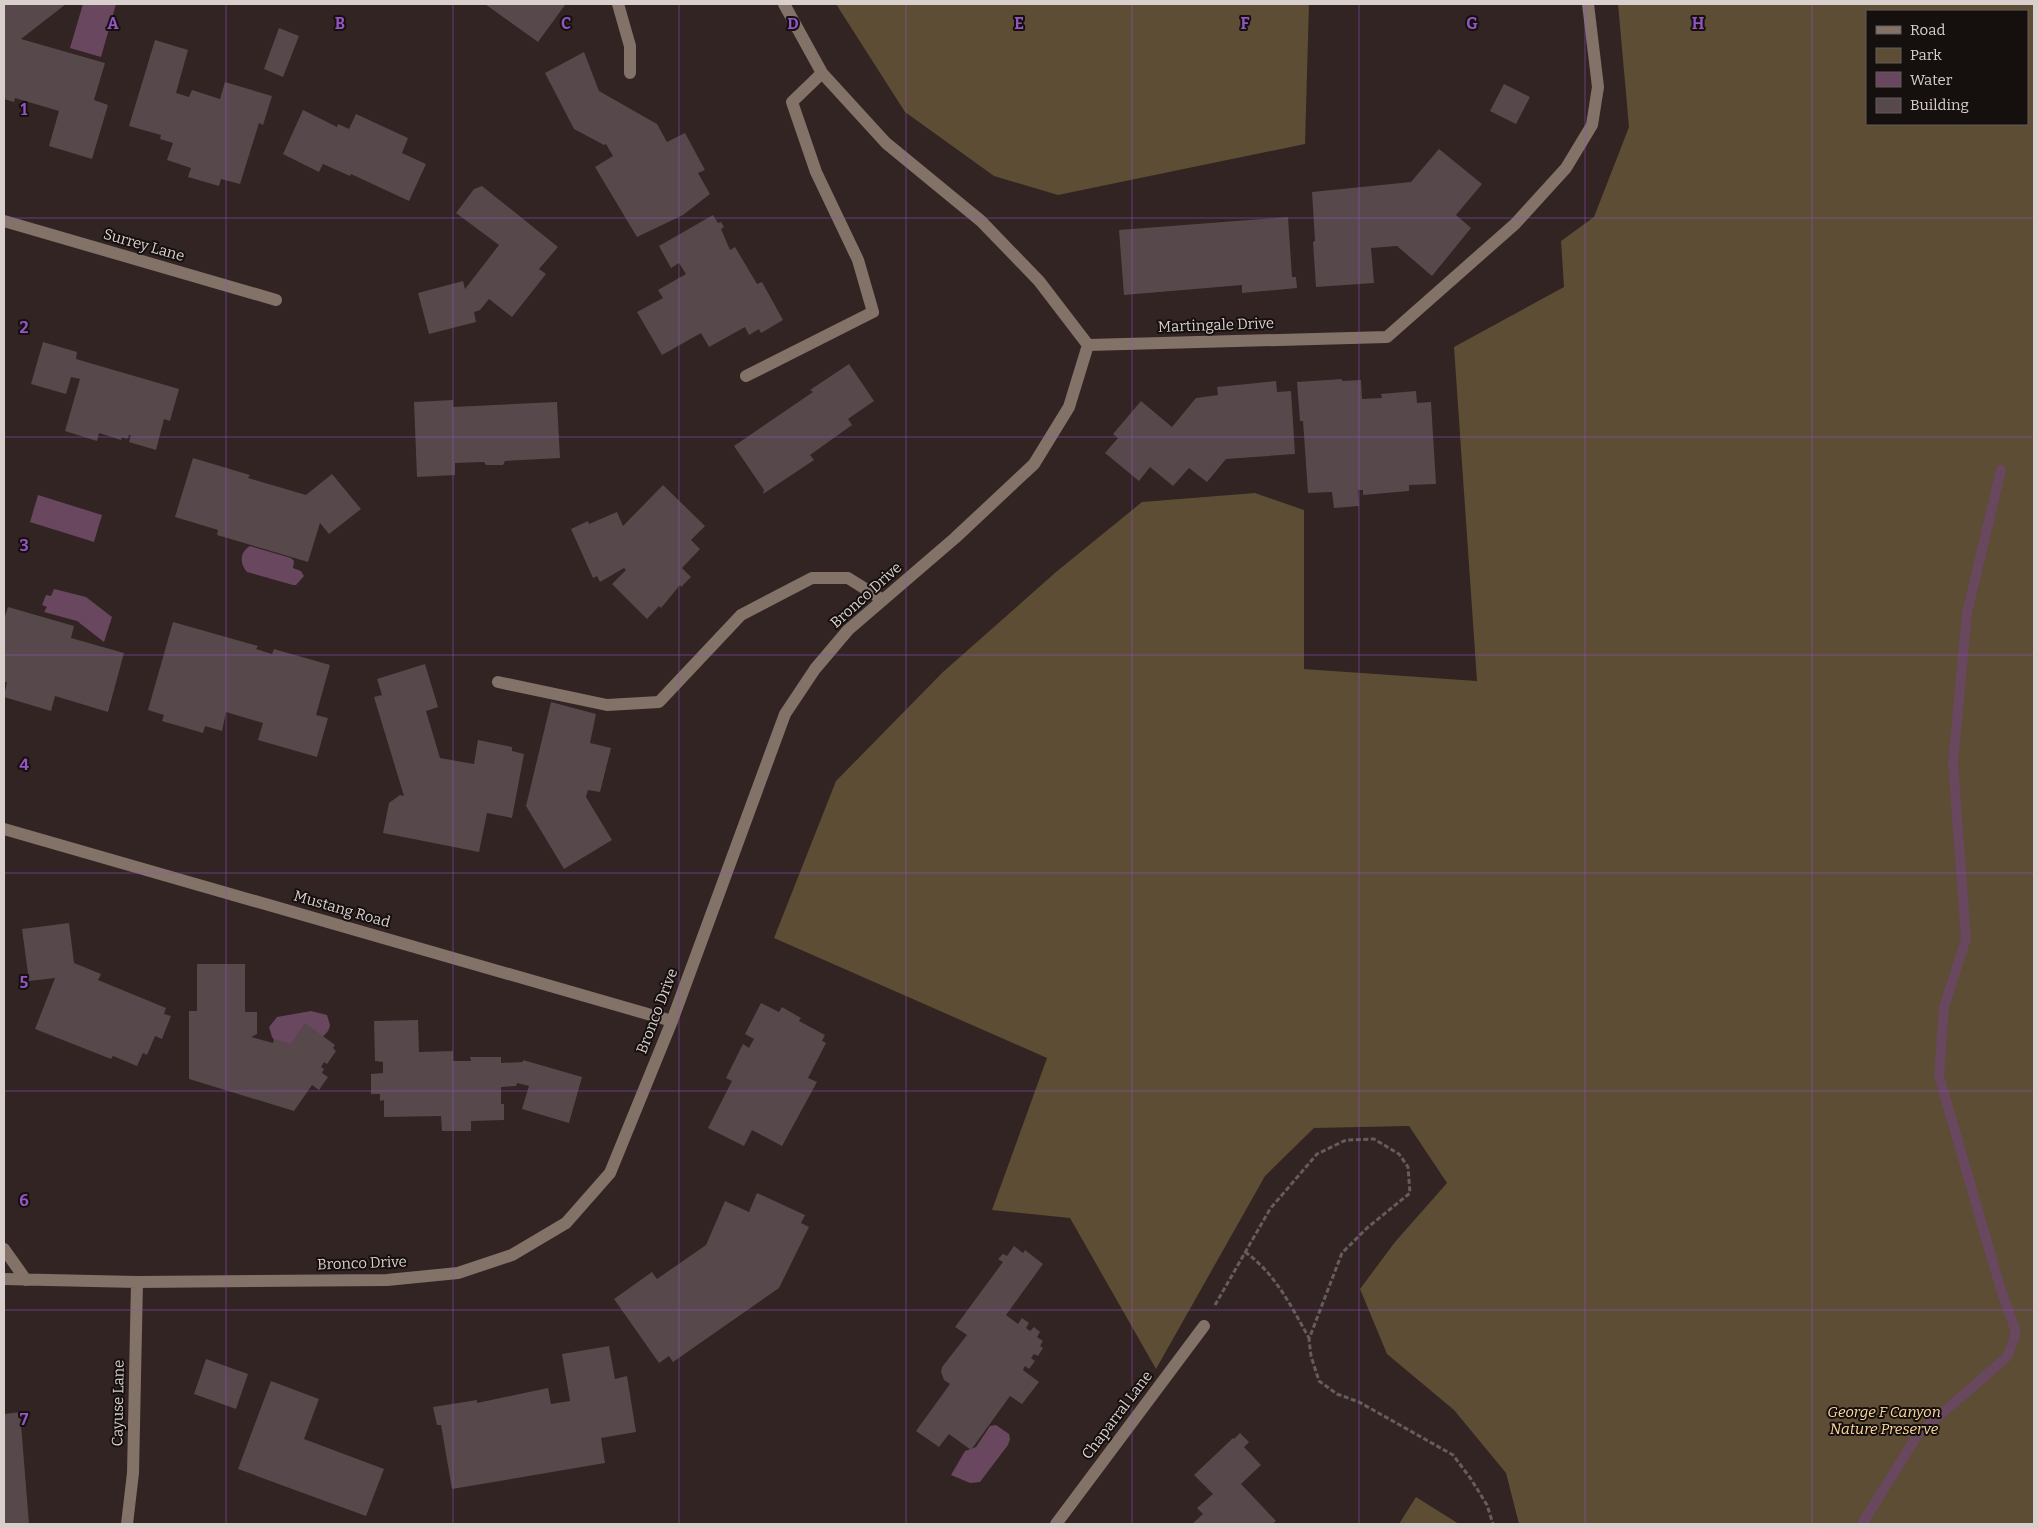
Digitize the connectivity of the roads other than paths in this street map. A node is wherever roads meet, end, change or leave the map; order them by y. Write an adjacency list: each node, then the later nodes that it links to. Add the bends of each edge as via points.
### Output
1 (618, 4): 4 (street, via 630,46)
2 (784, 4): 5 (street)
3 (1588, 4): 8 (street, Martingale Drive, via 1598,87 1592,125 1566,168 1515,224 1387,337)
4 (630, 73)
5 (822, 73): 8 (street, via 886,143 994,234 1039,281); 9 (street, via 792,102 816,172 858,260 873,312)
6 (4, 221): 7 (street, Surrey Lane)
7 (276, 300)
8 (1088, 345): 10 (street, Bronco Drive, via 1069,407 1034,464)
9 (746, 376)
10 (883, 600): 11 (street, via 848,578 812,578 741,616 659,702 607,705); 13 (street, Bronco Drive, via 848,630 815,669 785,714)
11 (498, 682)
12 (4, 829): 13 (street, Mustang Road)
13 (672, 1021): 17 (street, Bronco Drive, via 610,1173 566,1223 512,1255 458,1273 387,1280)
14 (4, 1249): 16 (street)
15 (4, 1279): 16 (street, Bronco Drive)
16 (26, 1280): 17 (street, Bronco Drive)
17 (137, 1282): 19 (street, Cayuse Lane, via 133,1473)
18 (1204, 1326): 20 (street, Chaparral Lane)
19 (127, 1524)
20 (1056, 1524)

